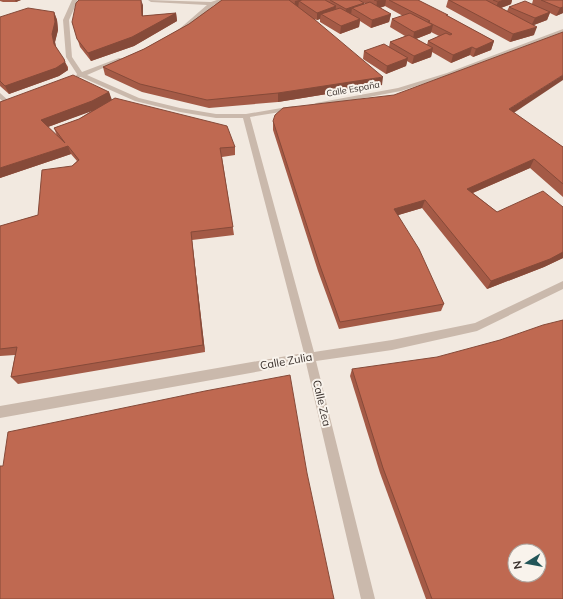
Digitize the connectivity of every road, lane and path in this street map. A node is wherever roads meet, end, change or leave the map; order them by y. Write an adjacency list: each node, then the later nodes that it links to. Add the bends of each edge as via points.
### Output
1 (75, 0): 8 (street, via 66,20 69,57)
2 (151, 0): 4 (street)
3 (222, 0): 4 (street)
4 (212, 4): 6 (street)
5 (563, 31): 10 (street, Calle España, via 399,90)
6 (175, 34)
7 (126, 57): 8 (street)
8 (78, 77): 13 (street, via 137,100 173,109 216,116)
9 (0, 95): 11 (street, via 12,101)
10 (312, 105)
11 (0, 106)
12 (297, 108): 13 (street)
13 (246, 116): 15 (street, Calle Zea)
14 (563, 285): 15 (street, Calle Zulia, via 477,327 392,345)
15 (310, 357): 16 (street, Calle Zulia); 17 (street, Calle Zea)
16 (0, 412)
17 (368, 599)

